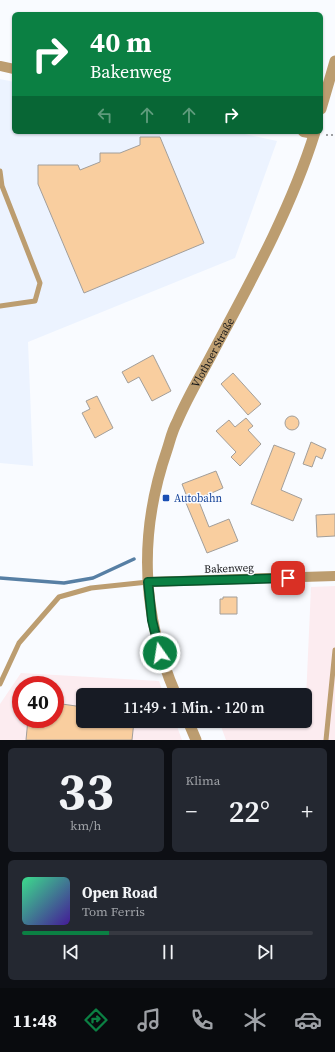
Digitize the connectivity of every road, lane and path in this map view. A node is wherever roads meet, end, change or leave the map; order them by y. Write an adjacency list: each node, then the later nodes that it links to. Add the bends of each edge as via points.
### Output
1 (335, 61): 4 (street)
2 (0, 66): 3 (street)
3 (12, 69)
4 (323, 102)
5 (310, 134): 9 (street, Vlothoer Straße, via 290,197 254,275 176,422 158,476 148,526)
6 (0, 171): 7 (lane, via 2,186 40,283 35,301)
7 (0, 306)
8 (335, 576): 9 (street, Bakenweg)
9 (148, 582): 11 (lane, via 91,588 59,597 19,643); 12 (street, Vlothoer Straße, via 152,620 160,653)
10 (335, 650): 15 (lane)
11 (0, 684)
12 (173, 688)
13 (191, 728): 14 (street)
14 (196, 740)
15 (326, 740)

